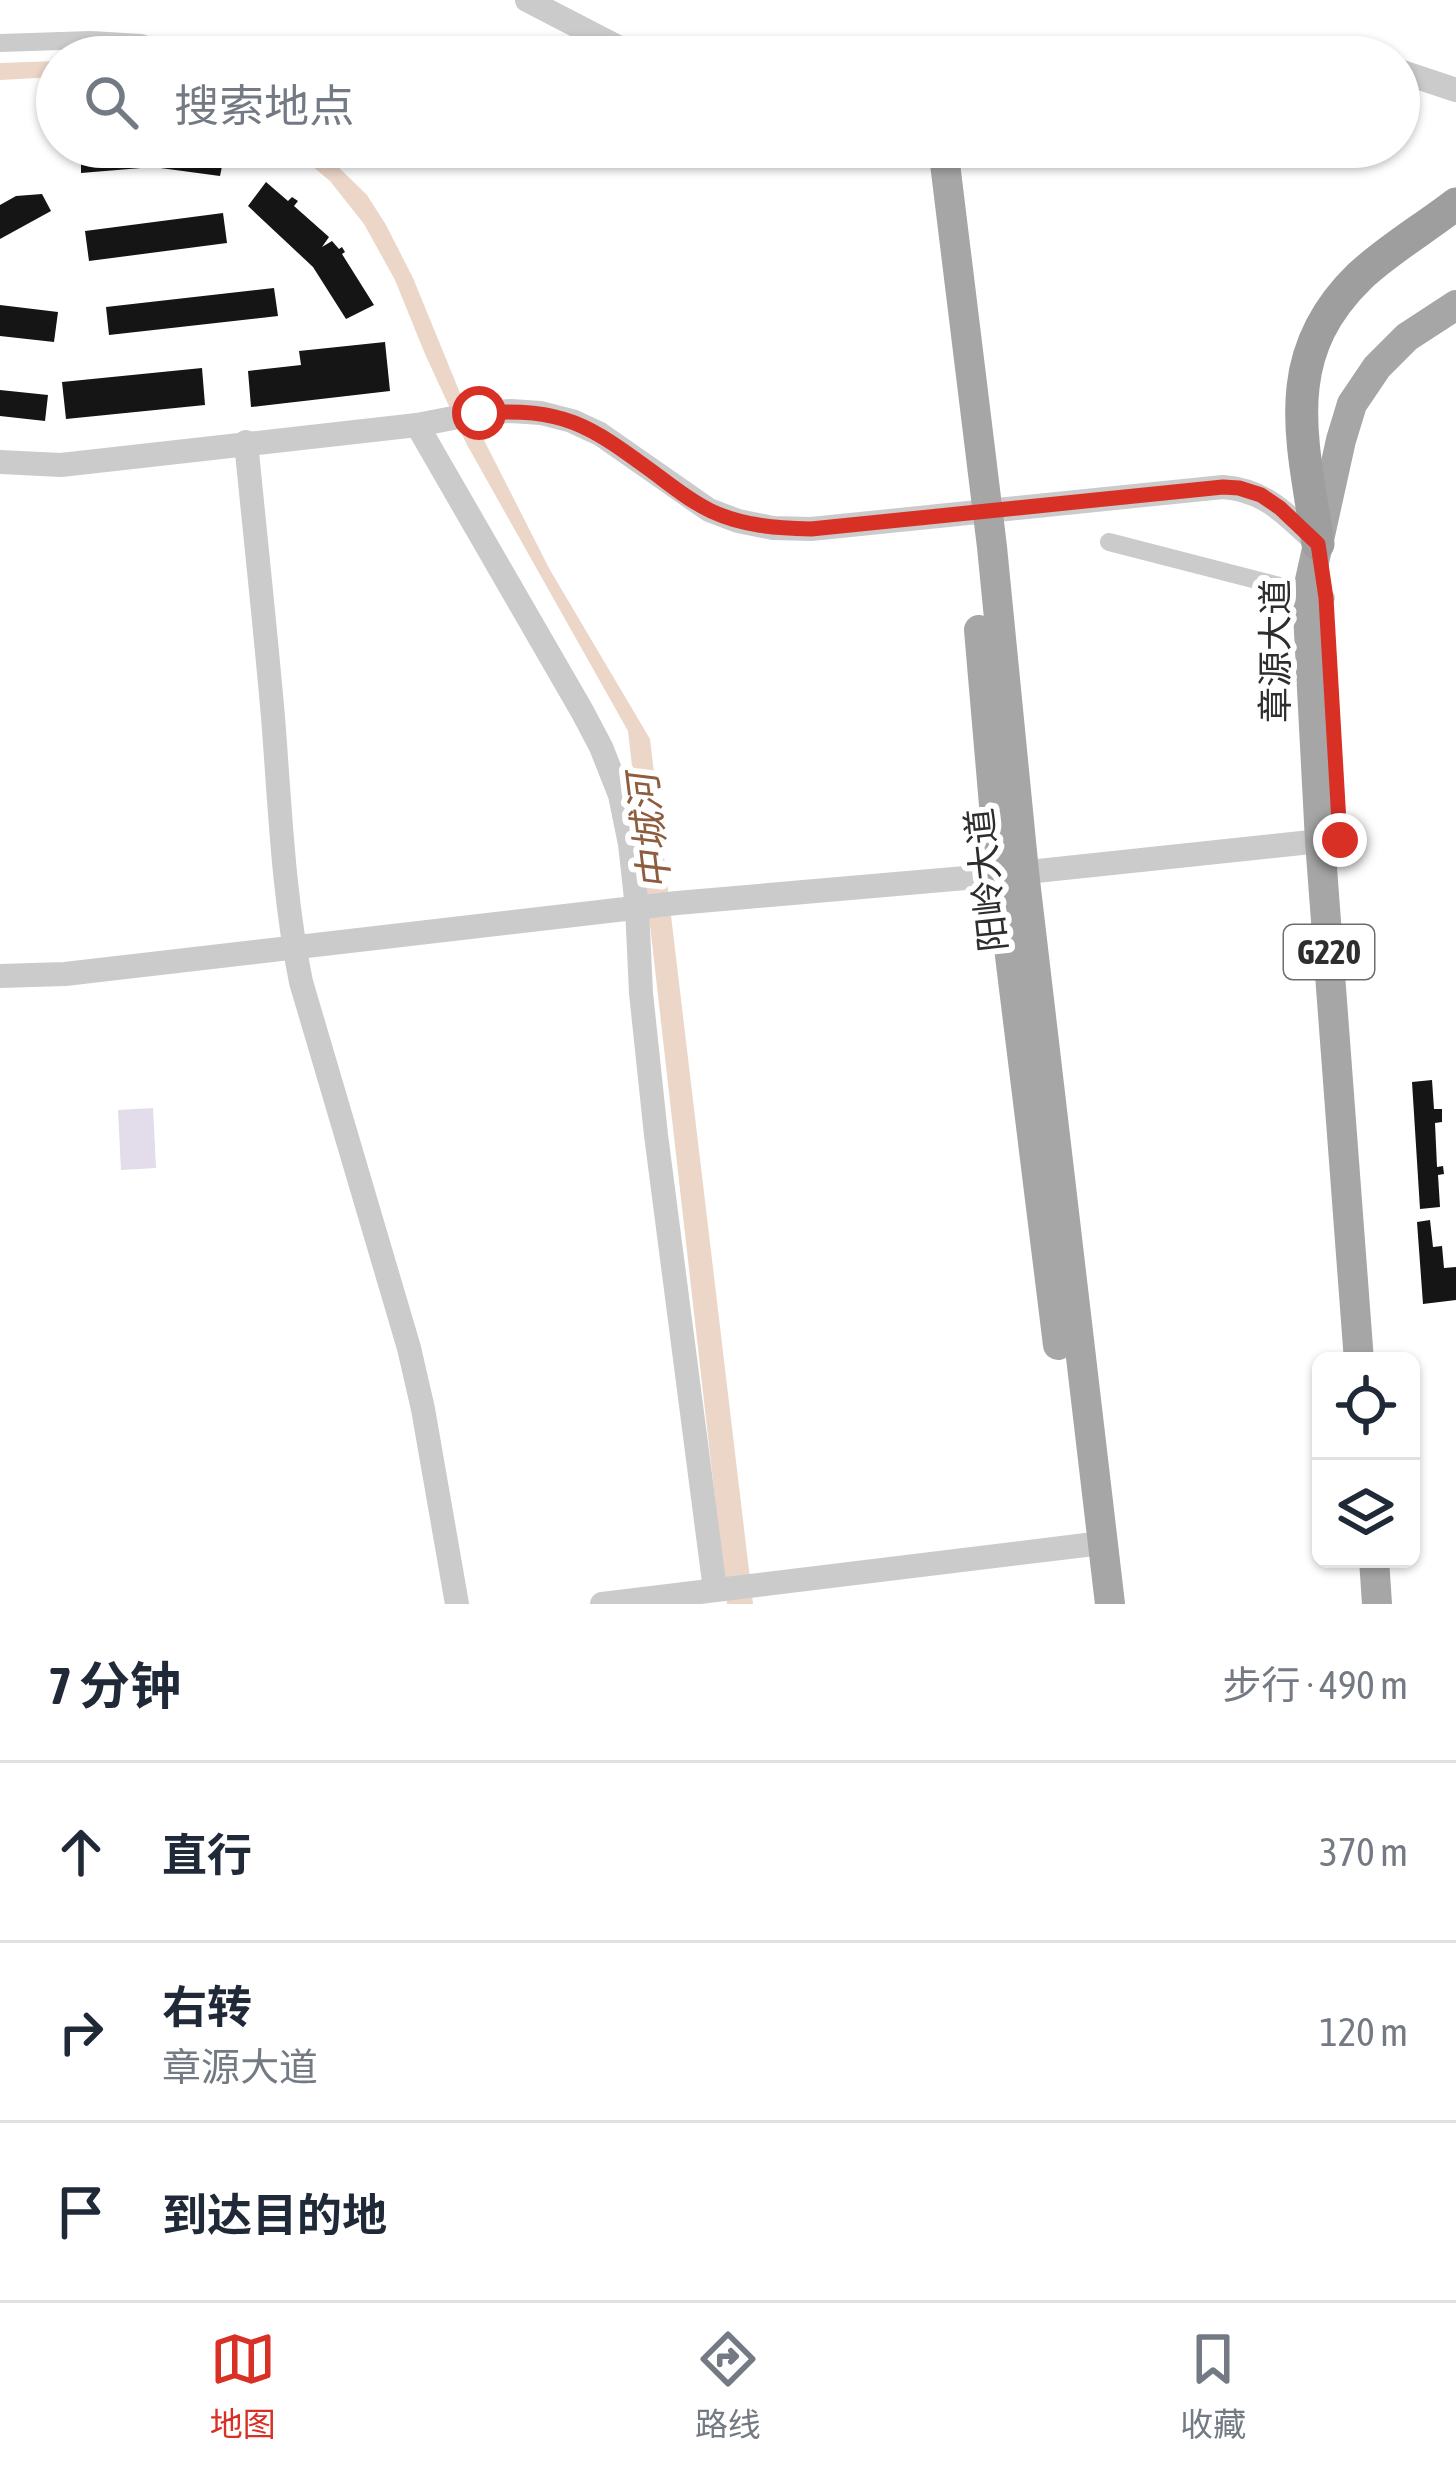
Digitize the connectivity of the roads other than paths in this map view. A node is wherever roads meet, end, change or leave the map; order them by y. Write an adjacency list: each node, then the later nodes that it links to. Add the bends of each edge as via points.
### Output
1 (527, 0): 2 (street)
2 (597, 36)
3 (36, 42): 4 (street)
4 (0, 43)
5 (1420, 78): 6 (street)
6 (1456, 89)
7 (928, 168): 15 (main road, 阳岭大道)
8 (945, 168): 15 (main road, 阳岭大道)
9 (1456, 204): 17 (highway, G220, via 1361,276 1325,317 1305,364 1300,421)
10 (1456, 226): 17 (highway, G220, via 1372,291 1340,329 1323,368)
11 (1456, 305): 17 (main road, 章源大道, via 1407,337 1352,404)
12 (417, 425): 13 (street); 15 (street, via 511,411 572,421 709,510 773,528); 21 (street, via 601,747 620,795)
13 (246, 442): 14 (street, via 61,464); 22 (street)
14 (0, 462)
15 (978, 512): 17 (street, via 1239,488 1280,508); 20 (main road, 阳岭大道)
16 (1109, 542): 18 (street)
17 (1318, 544): 18 (main road, 章源大道 / G220)
18 (1316, 596): 19 (main road, 章源大道 / G220); 25 (main road, 章源大道 / G220)
19 (1320, 841): 20 (street); 24 (main road, 章源大道 / G220)
20 (1012, 873): 21 (street); 26 (main road, 阳岭大道)
21 (637, 908): 22 (street); 29 (street, via 656,1135)
22 (294, 946): 23 (street); 31 (street, via 409,1348)
23 (0, 976)
24 (1358, 1352)
25 (1378, 1352)
26 (1093, 1544): 30 (street); 33 (main road, 阳岭大道); 34 (main road, 阳岭大道)
27 (1375, 1568): 35 (main road)
28 (1395, 1568): 36 (main road)
29 (715, 1590): 30 (street); 32 (street)
30 (773, 1591)
31 (457, 1604)
32 (602, 1604)
33 (1090, 1604)
34 (1110, 1604)
35 (1377, 1604)
36 (1397, 1604)

